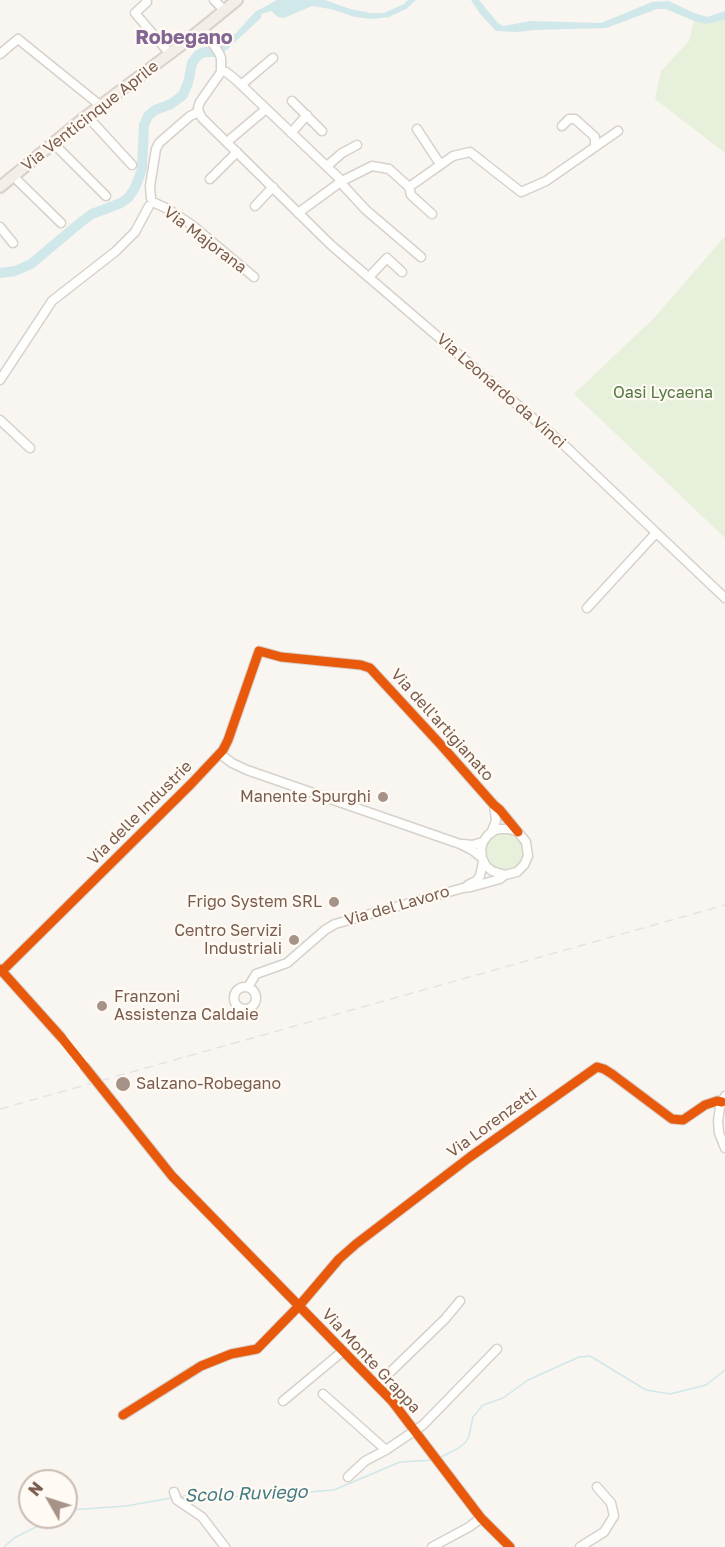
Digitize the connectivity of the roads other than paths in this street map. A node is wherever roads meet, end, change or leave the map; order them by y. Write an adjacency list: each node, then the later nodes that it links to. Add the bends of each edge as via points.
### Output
1 (214, 0): 4 (street)
2 (237, 0): 4 (main road, Via Venticinque Aprile)
3 (146, 1): 7 (street, via 135,13)
4 (224, 10): 5 (main road, Via Venticinque Aprile)
5 (203, 29): 7 (main road, Via Venticinque Aprile); 9 (street, via 221,58)
6 (0, 54): 12 (street, via 18,39)
7 (170, 54): 12 (main road, Via Venticinque Aprile)
8 (273, 58): 10 (street)
9 (221, 70): 10 (street); 14 (street, via 203,96)
10 (241, 85): 13 (street)
11 (292, 101): 15 (street)
12 (101, 106): 16 (main road, Via Venticinque Aprile)
13 (266, 109): 21 (street); 22 (street)
14 (199, 112): 22 (street, Via Leonardo da Vinci); 38 (street, via 159,143 150,186)
15 (307, 115): 19 (street); 21 (street)
16 (87, 116): 23 (main road, Via Venticinque Aprile); 28 (street)
17 (561, 126): 25 (street, via 575,119 595,137)
18 (417, 129): 27 (street)
19 (322, 131)
20 (618, 131): 25 (street)
21 (291, 133): 29 (street)
22 (227, 142): 26 (street, Via Leonardo da Vinci)
23 (53, 143): 30 (main road, Via Venticinque Aprile); 37 (street)
24 (357, 145): 29 (street, via 342,153)
25 (595, 147): 27 (street, via 546,181 521,192 470,152)
26 (237, 152): 32 (street); 35 (street, Via Leonardo da Vinci)
27 (440, 164): 36 (street)
28 (132, 165)
29 (329, 168): 31 (street); 33 (street)
30 (13, 176): 34 (main road, Via Venticinque Aprile); 42 (street)
31 (323, 178)
32 (210, 179)
33 (341, 181): 36 (street, via 372,166 389,169); 40 (street); 45 (street, via 366,210)
34 (0, 187)
35 (273, 187): 39 (street); 40 (street, Via Leonardo da Vinci)
36 (409, 187): 41 (street, via 411,195)
37 (106, 196)
38 (151, 202): 47 (street, Via Majorana, via 192,225); 49 (street, via 135,232 122,246 52,301)
39 (255, 207)
40 (298, 213): 48 (street, Via Leonardo da Vinci)
41 (432, 214)
42 (61, 224)
43 (0, 227): 44 (street)
44 (13, 243)
45 (421, 257)
46 (402, 272): 48 (street, via 387,258)
47 (254, 277)
48 (369, 277): 52 (street, Via Leonardo da Vinci, via 563,444)
49 (0, 380)
50 (0, 420): 51 (street)
51 (30, 447)
52 (656, 533): 53 (street, Via Leonardo da Vinci); 54 (street)
53 (725, 598)
54 (587, 608)
55 (259, 651): 56 (street, Via delle Industrie); 57 (street, Via dell'artigianato, via 370,668)
56 (220, 754): 61 (street, via 247,770); 65 (street, Via delle Industrie)
57 (494, 805): 58 (street, Via dell'artigianato, via 496,817); 59 (street, Via dell'artigianato)
58 (491, 832): 59 (street, via 506,828); 60 (street)
59 (518, 832): 63 (street, Via dell'artigianato, via 526,842 526,861 517,872)
60 (483, 842): 61 (street); 62 (street)
61 (460, 844): 62 (street)
62 (483, 860): 63 (street, via 492,872); 64 (street, Via del Lavoro, via 480,876)
63 (505, 875): 64 (street, Via del Lavoro)
64 (463, 888): 66 (street, Via del Lavoro, via 330,926 290,962 256,974)
65 (1, 970): 67 (street)
66 (248, 987)
67 (61, 1037)
68 (85, 1066): 72 (street, Via Monte Grappa, via 172,1176)
69 (723, 1099): 70 (street, via 719,1127); 72 (street, Via Lorenzetti, via 710,1102 683,1119 672,1119 597,1067 356,1244)
70 (725, 1148)
71 (460, 1301): 75 (street)
72 (299, 1306): 74 (street, Via Monte Grappa); 78 (street, via 257,1348 188,1372)
73 (497, 1349): 79 (street)
74 (343, 1351): 75 (street, Via Monte Grappa); 77 (street)
75 (376, 1385): 79 (street, Via Monte Grappa)
76 (322, 1394): 80 (street)
77 (284, 1401)
78 (123, 1414)
79 (416, 1431): 80 (street); 84 (street, Via Monte Grappa)
80 (386, 1450): 81 (street, via 365,1461)
81 (348, 1477)
82 (597, 1487): 88 (street, via 611,1503 614,1516 603,1532)
83 (176, 1496): 85 (street, via 202,1517)
84 (481, 1518): 86 (street); 87 (street, Via Monte Grappa)
85 (225, 1547)
86 (432, 1547)
87 (510, 1547)
88 (580, 1547)

